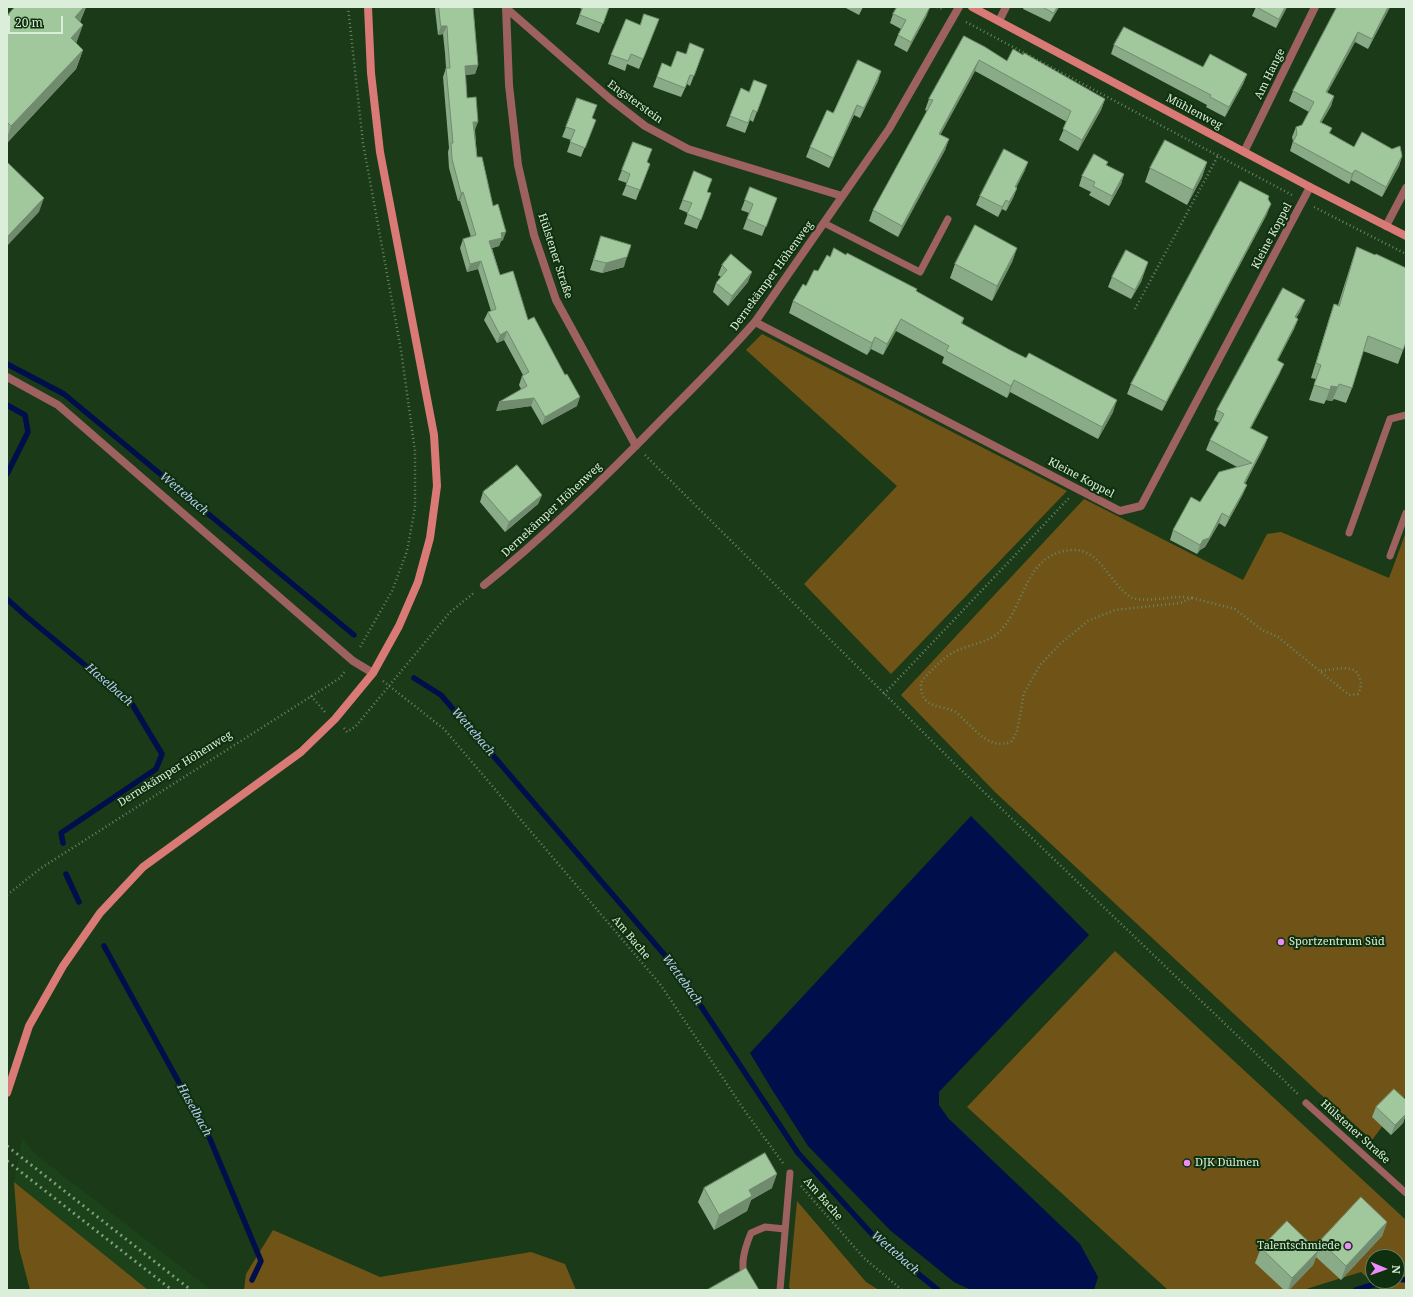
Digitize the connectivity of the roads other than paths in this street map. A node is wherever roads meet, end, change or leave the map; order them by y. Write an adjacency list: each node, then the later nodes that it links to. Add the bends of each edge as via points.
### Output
1 (368, 7): 24 (street, via 371,73 380,152 434,435 437,486 430,538 418,582 399,626)
2 (506, 7): 11 (street, Engsterstein, via 608,98 645,126 688,149); 19 (street, Hülstener Straße, via 509,85 518,165 534,235 556,300)
3 (959, 7): 11 (street, Dernekämper Höhenweg, via 889,129)
4 (972, 7): 7 (street, Mühlenweg)
5 (1006, 7): 7 (street)
6 (1315, 7): 8 (street, Am Hange)
7 (999, 21): 8 (street, Mühlenweg)
8 (1244, 152): 9 (street, Mühlenweg)
9 (1310, 187): 14 (street, Mühlenweg); 16 (street, Kleine Koppel, via 1141,506 1120,511)
10 (1406, 188): 14 (street)
11 (842, 196): 13 (street, Dernekämper Höhenweg)
12 (948, 219): 13 (lane, via 920,272)
13 (824, 223): 16 (street, Dernekämper Höhenweg)
14 (1386, 226): 15 (street, Mühlenweg)
15 (1406, 236)
16 (755, 322): 19 (street, Dernekämper Höhenweg)
17 (7, 377): 24 (street, via 58,404 353,661)
18 (1406, 415): 21 (lane, via 1390,419)
19 (636, 446): 23 (street, Dernekämper Höhenweg, via 529,549)
20 (1406, 514): 22 (lane)
21 (1349, 533)
22 (1390, 556)
23 (484, 585)
24 (373, 673): 25 (street, via 335,719 301,752 143,867 100,913 63,966 29,1026)
25 (7, 1093)
26 (1306, 1103): 28 (lane, Hülstener Straße)
27 (790, 1173): 29 (lane)
28 (1406, 1194)
29 (785, 1229): 30 (lane, via 765,1227 751,1233 742,1264 743,1280); 31 (lane)
30 (750, 1290)
31 (780, 1290)

